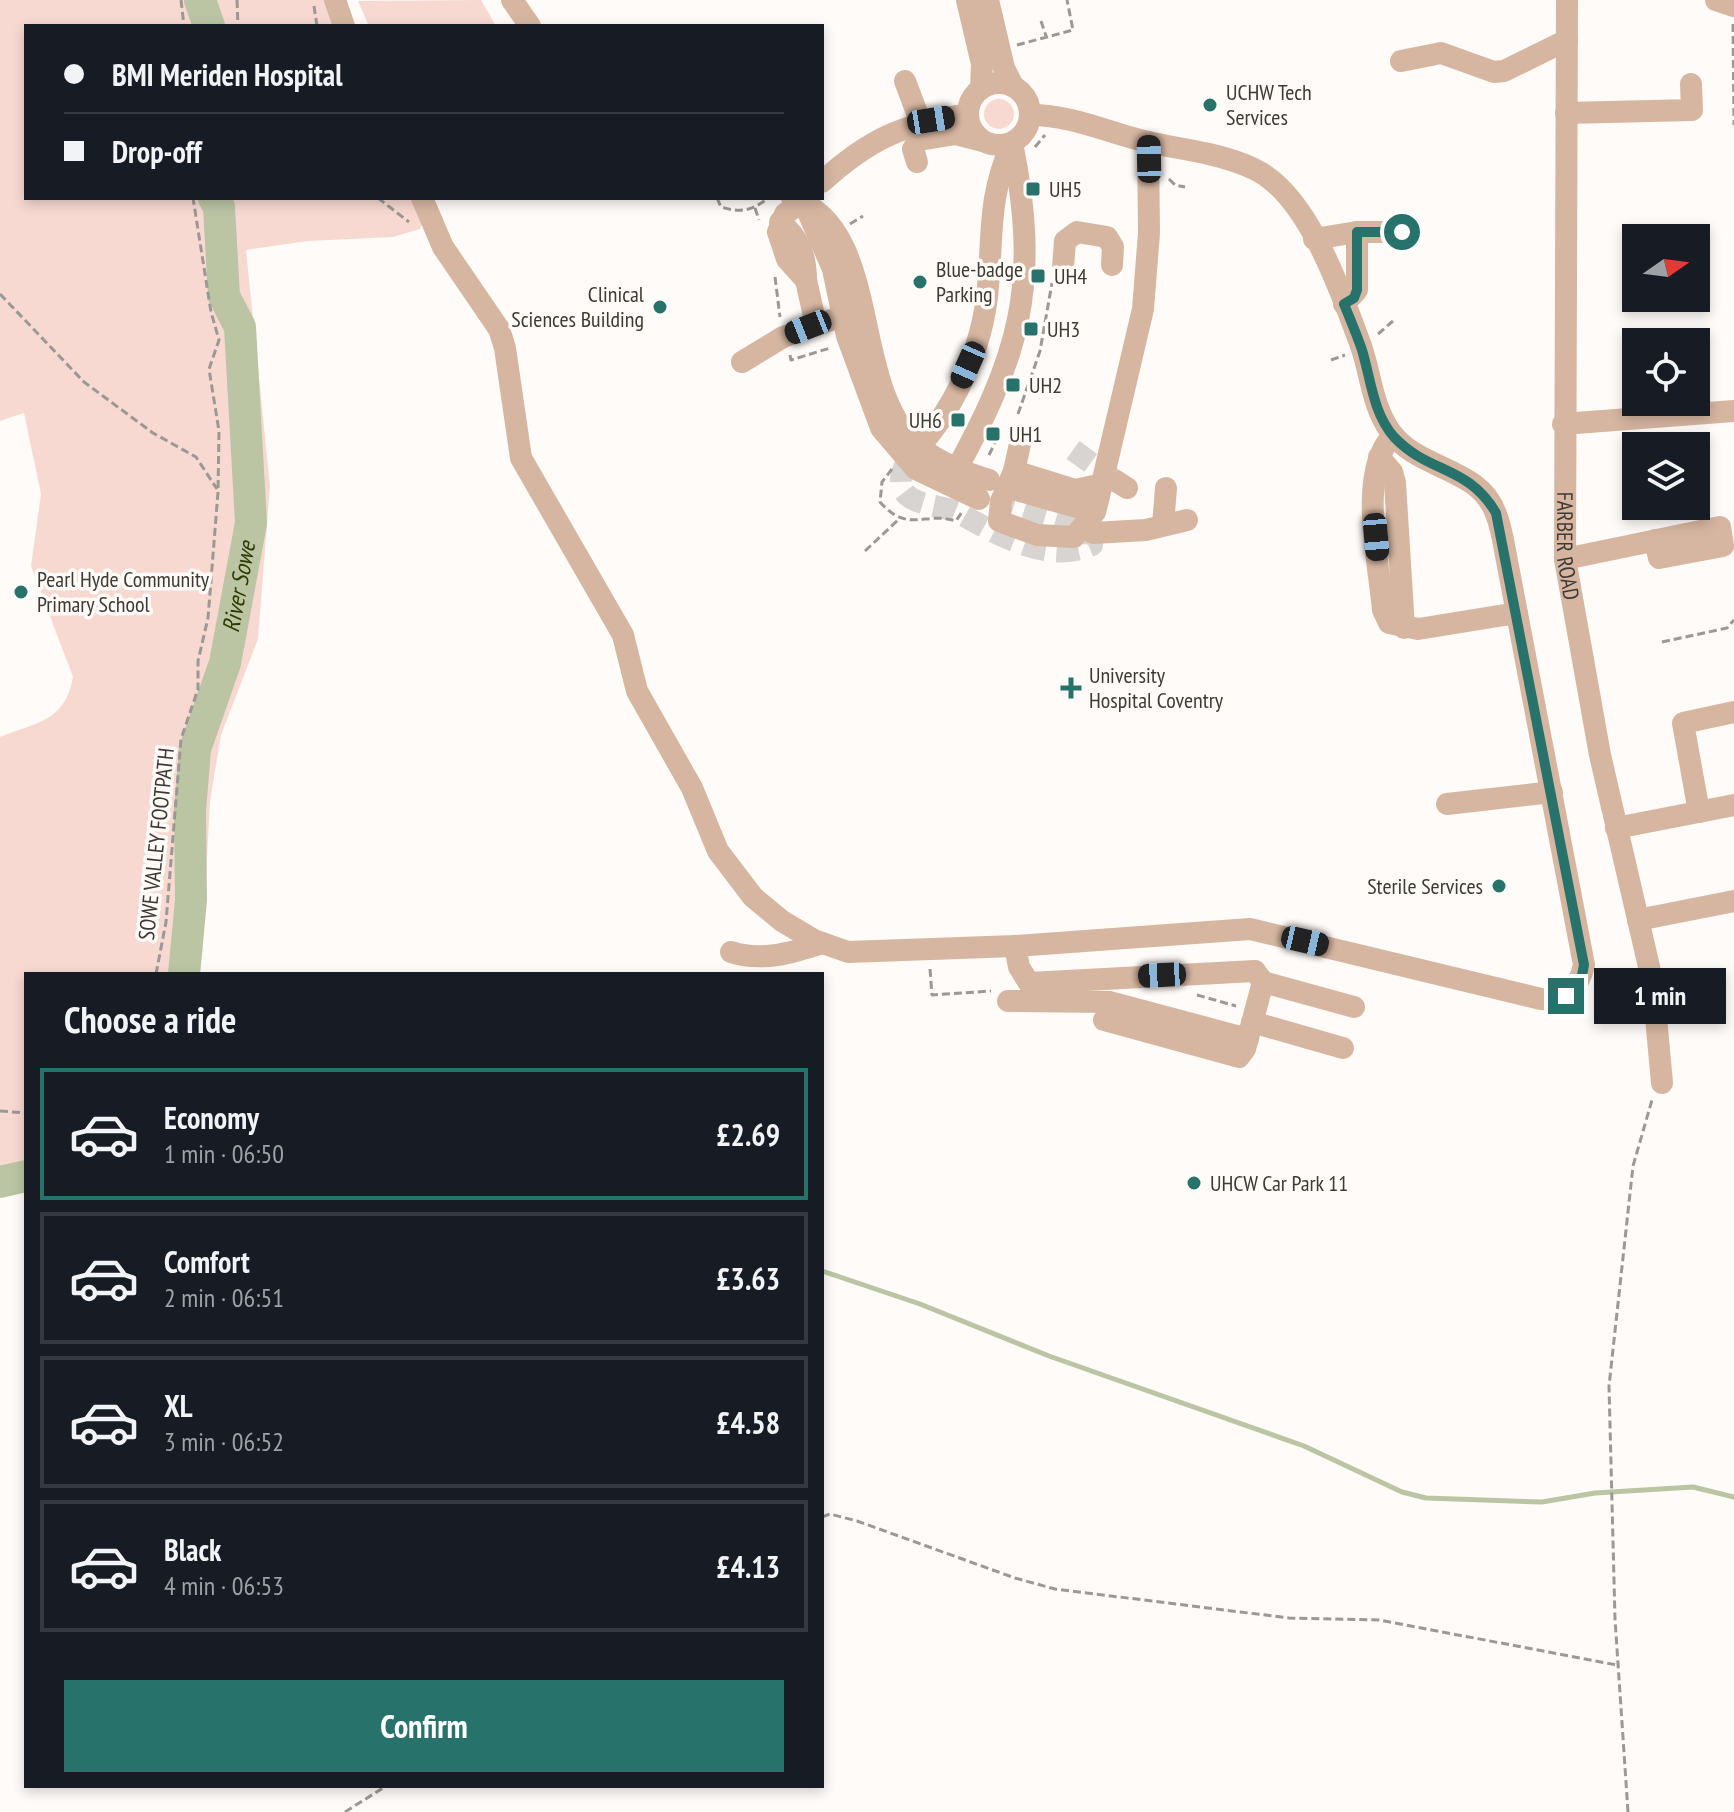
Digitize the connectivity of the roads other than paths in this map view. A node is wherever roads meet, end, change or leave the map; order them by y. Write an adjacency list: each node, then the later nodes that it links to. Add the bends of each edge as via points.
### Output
1 (335, 0): 6 (street)
2 (512, 0): 7 (street)
3 (967, 0): 13 (street, via 982,64)
4 (988, 0): 12 (street)
5 (1567, 0): 8 (street, FARBER ROAD)
6 (343, 24)
7 (529, 24)
8 (1567, 40): 9 (street, via 1504,71 1441,53); 14 (street, FARBER ROAD)
9 (1401, 61)
10 (905, 81): 17 (street)
11 (1691, 84): 14 (street, via 1692,110)
12 (1013, 86): 13 (street); 16 (street)
13 (981, 89): 15 (street)
14 (1566, 113): 38 (street, FARBER ROAD)
15 (968, 114): 17 (street); 18 (street)
16 (1031, 115): 19 (street, via 1074,120); 20 (street, via 1022,136)
17 (920, 121): 22 (street, via 858,149)
18 (983, 141): 20 (street); 21 (street, via 956,134 919,140 913,149)
19 (1148, 142): 29 (street, via 1253,168 1283,188); 44 (street, via 1143,309)
20 (1012, 143): 41 (street, via 994,193 988,287 975,350 940,425); 43 (street, via 1021,187 1024,298 998,390)
21 (917, 162)
22 (824, 180)
23 (423, 200): 61 (street, via 443,247 499,329 521,458 623,635 637,691 692,788 718,851 753,897)
24 (800, 200): 35 (street, via 780,222 781,246 806,280)
25 (801, 200): 30 (street)
26 (802, 200): 41 (street, via 838,236 853,272 880,378)
27 (1357, 232): 28 (street); 29 (street); 33 (street, via 1357,290)
28 (1402, 232)
29 (1314, 239): 33 (street)
30 (825, 249): 34 (street); 41 (street, via 844,272 861,350 880,401)
31 (1112, 265): 32 (street, via 1113,247 1107,237 1077,232 1065,241)
32 (1058, 274)
33 (1344, 304): 40 (street, via 1380,415)
34 (843, 316): 35 (street); 41 (street, via 875,417)
35 (816, 325): 36 (street, via 783,337)
36 (742, 362)
37 (1734, 411): 38 (street)
38 (1563, 424): 51 (street, FARBER ROAD)
39 (1020, 426): 42 (street)
40 (1393, 435): 52 (street, via 1419,459 1466,478 1485,494 1496,513); 52 (street, via 1382,446 1371,480 1383,610 1389,623 1404,628)
41 (914, 454): 43 (street)
42 (1014, 471): 44 (street, via 1075,490); 44 (street, via 999,521 1037,535 1074,537)
43 (953, 476): 46 (street)
44 (1111, 487)
45 (1166, 488): 48 (street)
46 (984, 489)
47 (1187, 520): 48 (street)
48 (1163, 525): 49 (street)
49 (1093, 533)
50 (1655, 540): 51 (street)
51 (1565, 559): 58 (street, FARBER ROAD)
52 (1517, 613): 54 (street)
53 (1734, 712): 57 (street, via 1683,723)
54 (1552, 792): 55 (street); 62 (street, via 1584,965 1574,990 1557,999 1250,929)
55 (1447, 804)
56 (1734, 805): 57 (street)
57 (1699, 812): 58 (street)
58 (1616, 828): 60 (street, FARBER ROAD)
59 (1733, 905): 60 (street)
60 (1638, 920): 70 (street, FARBER ROAD, via 1653,984)
61 (822, 943): 62 (street, via 848,952); 63 (street, via 751,958)
62 (1015, 946): 64 (street, via 1029,983 1255,971)
63 (731, 952)
64 (1263, 982): 66 (street); 68 (street)
65 (1008, 1001): 68 (street, via 1110,1002)
66 (1354, 1007)
67 (1104, 1020): 68 (street, via 1235,1057)
68 (1249, 1037): 69 (street)
69 (1343, 1048)
70 (1662, 1083)

